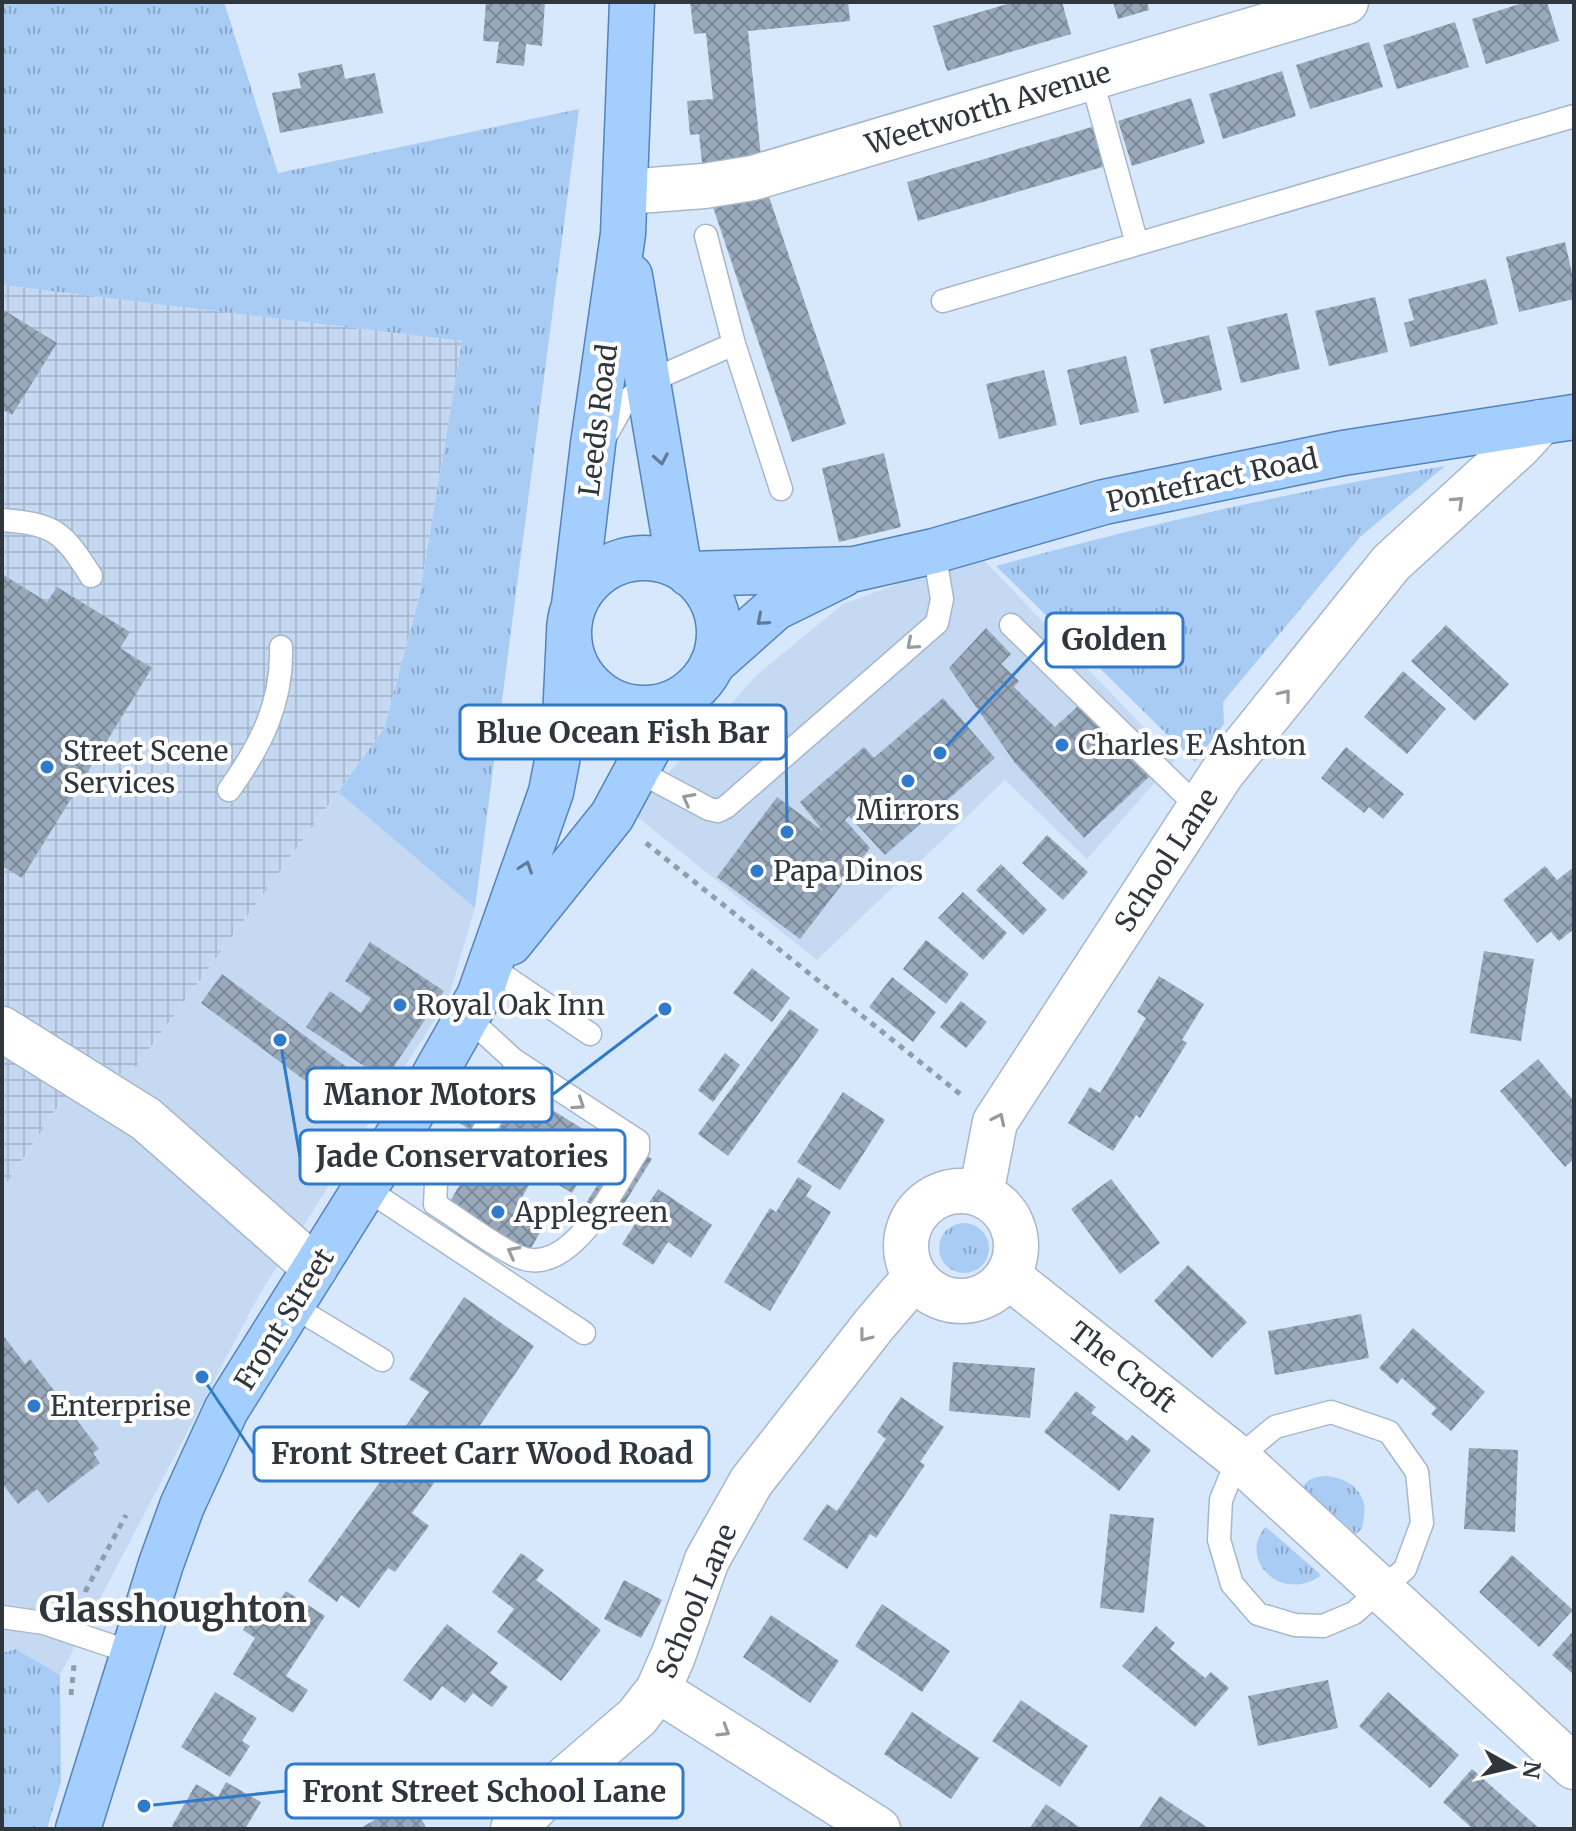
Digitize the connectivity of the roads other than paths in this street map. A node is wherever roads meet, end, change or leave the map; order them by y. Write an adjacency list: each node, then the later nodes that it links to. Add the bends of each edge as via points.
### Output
1 (632, 2): 5 (main road, Leeds Road)
2 (1346, 2): 3 (street, Weetworth Avenue)
3 (1091, 77): 5 (street, Weetworth Avenue); 7 (lane)
4 (1574, 116): 7 (lane)
5 (624, 213): 10 (main road, Leeds Road); 13 (main road, Leeds Road)
6 (706, 236): 9 (lane)
7 (1137, 244): 8 (lane)
8 (943, 301)
9 (734, 344): 10 (lane); 12 (lane)
10 (648, 382): 13 (lane, via 624,403 605,437); 17 (main road, Leeds Road, one-way to 17)
11 (1557, 419): 15 (main road, Pontefract Road, via 1343,453 1104,502); 26 (street, School Lane, one-way to 11, via 1391,563 1520,445)
12 (781, 489)
13 (588, 499): 19 (main road, Leeds Road)
14 (2, 520): 18 (lane, via 35,523 60,534)
15 (934, 551): 16 (main road, Pontefract Road); 24 (lane, one-way to 24, via 942,599 937,623 726,807 709,809)
16 (855, 569): 17 (main road, Pontefract Road); 22 (main road, Pontefract Road, one-way to 22, via 775,608)
17 (684, 570): 19 (main road, via 659,559 618,562 585,587); 22 (main road, via 711,598 718,620 719,643)
18 (91, 576)
19 (571, 619): 23 (main road, via 572,658 602,696 649,709); 27 (main road, Front Street, one-way to 19, via 551,792 565,720)
20 (1011, 625): 26 (lane)
21 (281, 647): 25 (lane, via 280,689 267,727)
22 (712, 664): 23 (main road, via 703,681)
23 (673, 703): 24 (main road, Front Street)
24 (636, 770): 27 (main road, Front Street, via 612,816)
25 (229, 790)
26 (1199, 808): 35 (street, School Lane, one-way to 26, via 995,1122)
27 (491, 967): 28 (main road, Front Street); 30 (lane)
28 (468, 1018): 31 (lane); 32 (main road, Front Street)
29 (2, 1029): 36 (street, via 146,1119)
30 (590, 1034)
31 (514, 1060): 33 (lane, via 511,1085 465,1162); 33 (lane, one-way to 33, via 638,1141 638,1150 593,1218 556,1257 520,1258 435,1204)
32 (394, 1139): 33 (lane); 34 (main road, Front Street)
33 (437, 1165)
34 (365, 1188): 36 (main road, Front Street); 40 (lane)
35 (981, 1194): 37 (street, via 1007,1214 1014,1229 1014,1261); 38 (street, via 947,1192 917,1211 905,1244)
36 (315, 1268): 39 (main road, Front Street)
37 (1008, 1276): 38 (street, via 979,1298 961,1301 943,1299); 42 (street, The Croft)
38 (915, 1277): 46 (street, School Lane, one-way to 46, via 751,1482 707,1560)
39 (291, 1305): 41 (lane); 45 (main road, Front Street, via 226,1410 182,1506)
40 (584, 1333)
41 (382, 1360)
42 (1238, 1458): 43 (street, The Croft); 43 (lane, via 1221,1500 1219,1540 1232,1584 1258,1614 1295,1625 1323,1626 1354,1613); 43 (lane, via 1275,1427 1331,1412 1389,1432 1417,1472 1422,1523 1405,1569)
43 (1379, 1589): 47 (street, The Croft)
44 (2, 1617): 45 (lane, via 44,1623)
45 (133, 1653): 48 (main road, Front Street)
46 (658, 1690): 49 (street, School Lane, via 637,1717); 50 (street, one-way to 50)
47 (1574, 1767)
48 (78, 1829)
49 (513, 1829)
50 (878, 1829)

